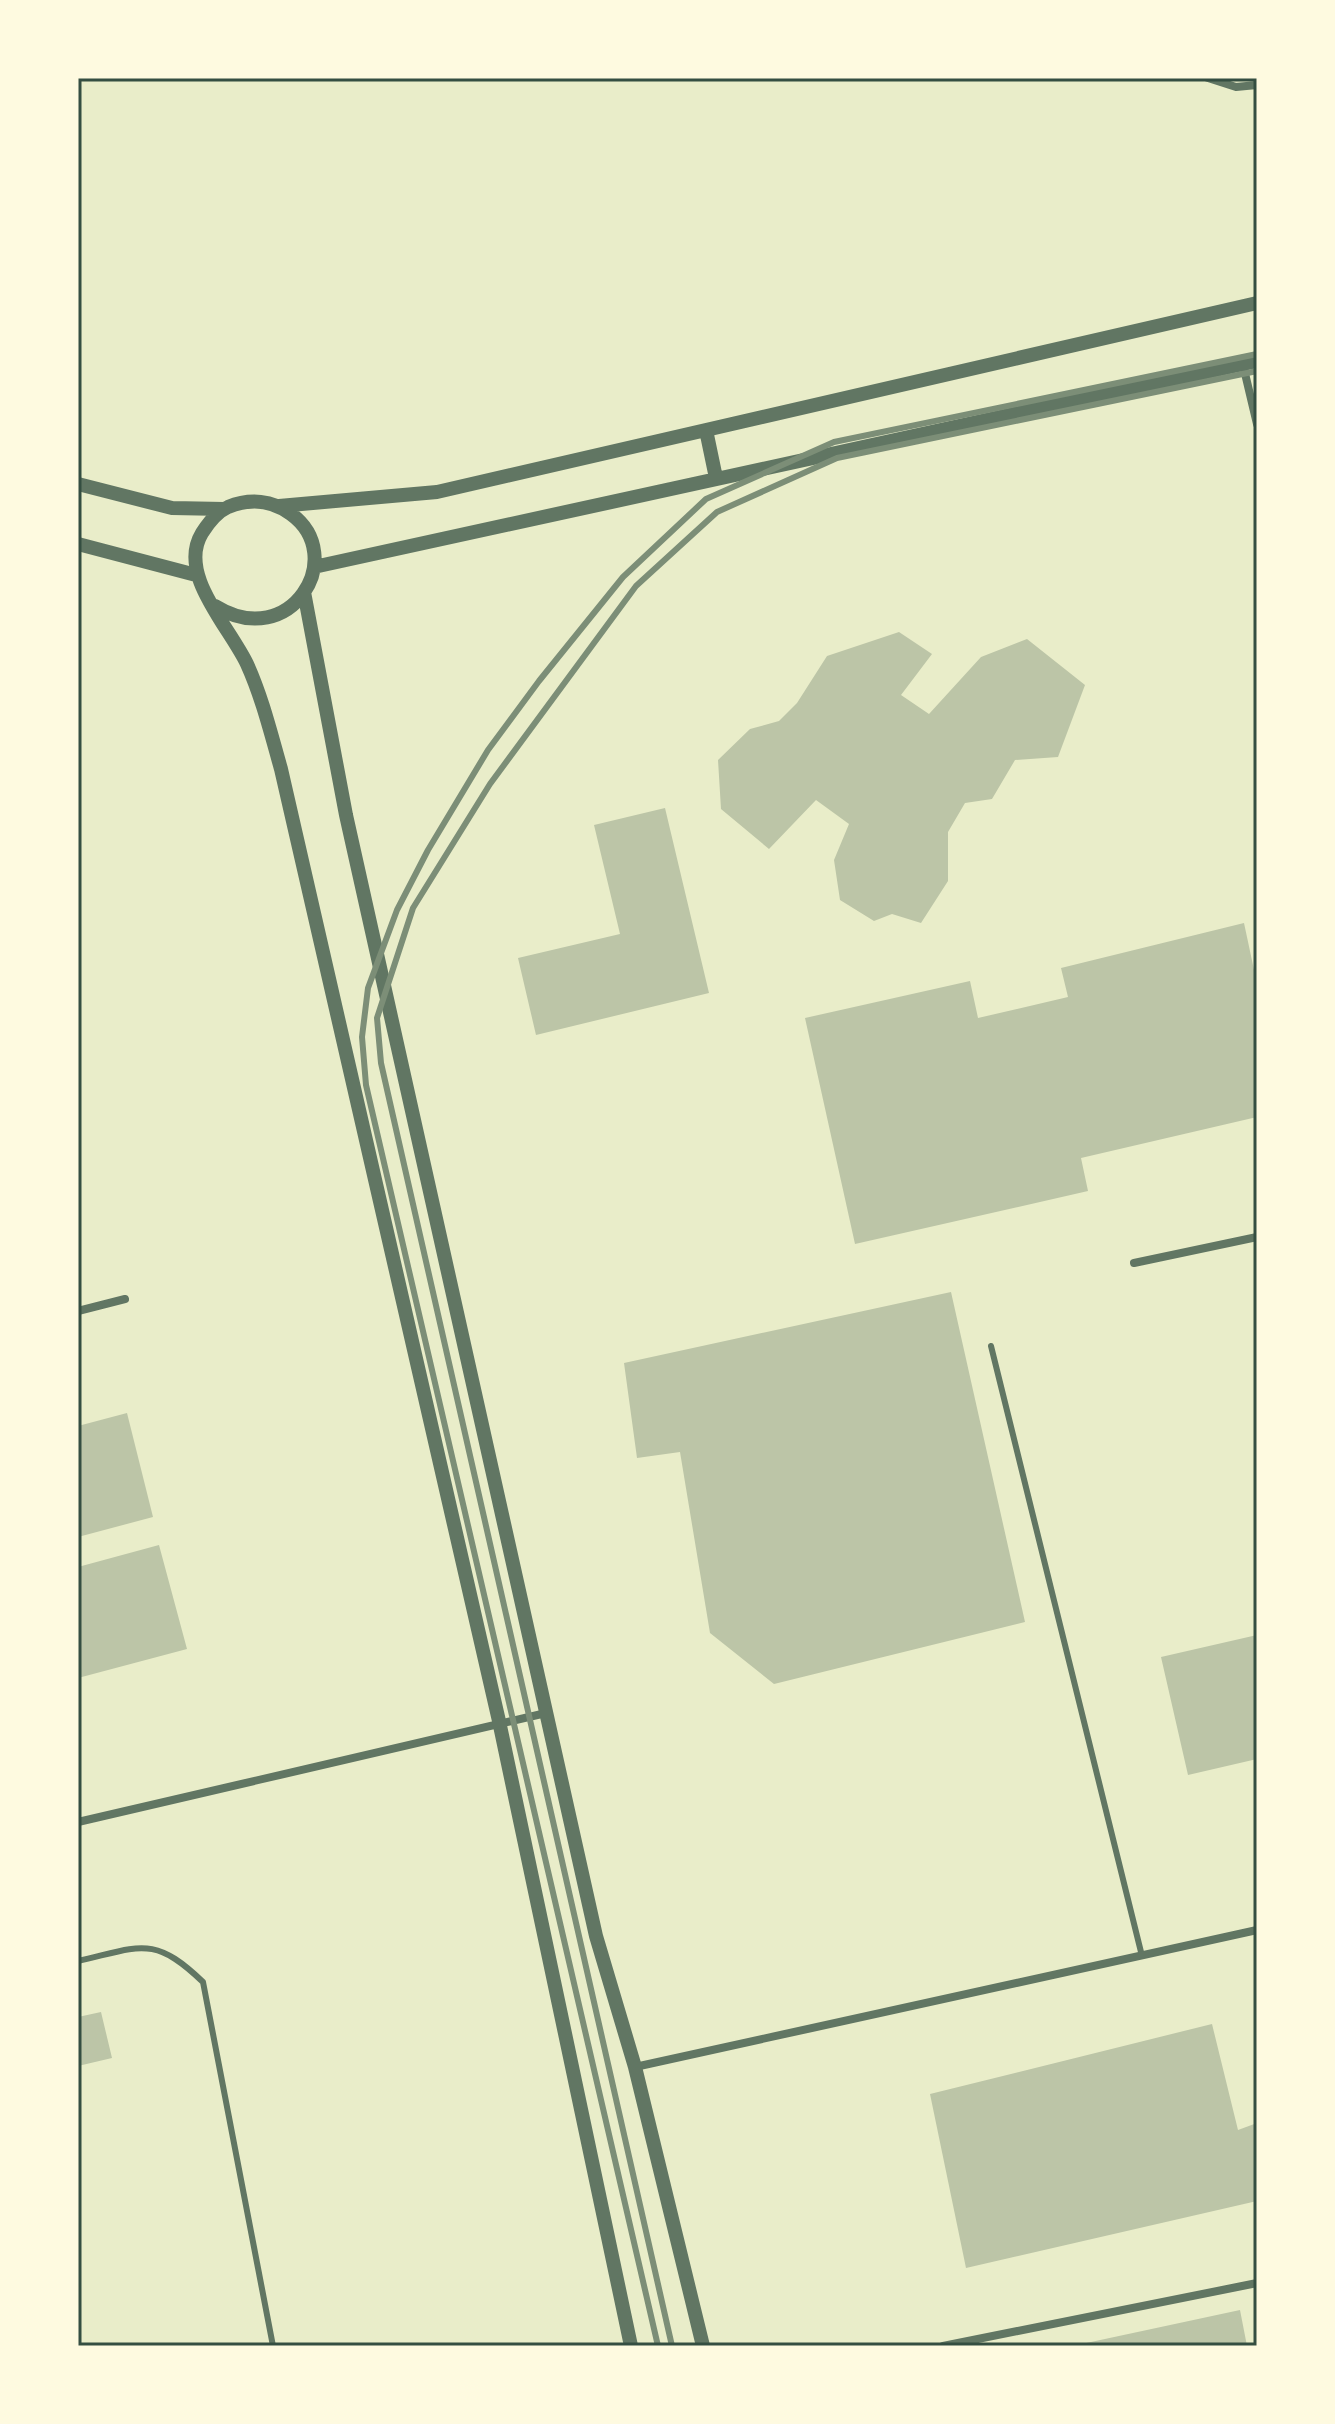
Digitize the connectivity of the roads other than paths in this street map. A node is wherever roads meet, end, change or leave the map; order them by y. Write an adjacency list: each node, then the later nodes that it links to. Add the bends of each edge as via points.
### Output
1 (1208, 78): 2 (street, via 1236,87)
2 (1257, 85)
3 (1257, 303): 6 (street)
4 (1250, 363): 5 (street); 7 (street)
5 (1257, 424)
6 (706, 430): 7 (street); 9 (street, via 437,492)
7 (716, 478): 12 (street)
8 (78, 484): 10 (street, via 172,508)
9 (278, 506): 10 (street, via 260,501); 12 (street, via 306,530)
10 (224, 509): 13 (street, via 199,538)
11 (78, 544): 13 (street)
12 (314, 567): 14 (street)
13 (196, 575): 15 (street)
14 (304, 592): 15 (street, via 284,612 267,619 231,616); 21 (street, via 346,815)
15 (215, 606): 22 (street, via 248,665 281,769)
16 (1257, 1237): 17 (street)
17 (1134, 1263)
18 (125, 1299): 19 (street)
19 (78, 1311)
20 (991, 1346): 25 (lane)
21 (546, 1713): 22 (street); 27 (street, via 596,1936)
22 (499, 1721): 23 (street); 30 (street)
23 (78, 1822)
24 (1257, 1930): 25 (street)
25 (1142, 1956): 27 (street)
26 (78, 1961): 29 (lane, via 135,1948 163,1950 203,1982)
27 (635, 2067): 31 (street)
28 (1257, 2283): 32 (street)
29 (273, 2346)
30 (631, 2346)
31 (703, 2346)
32 (943, 2346)

